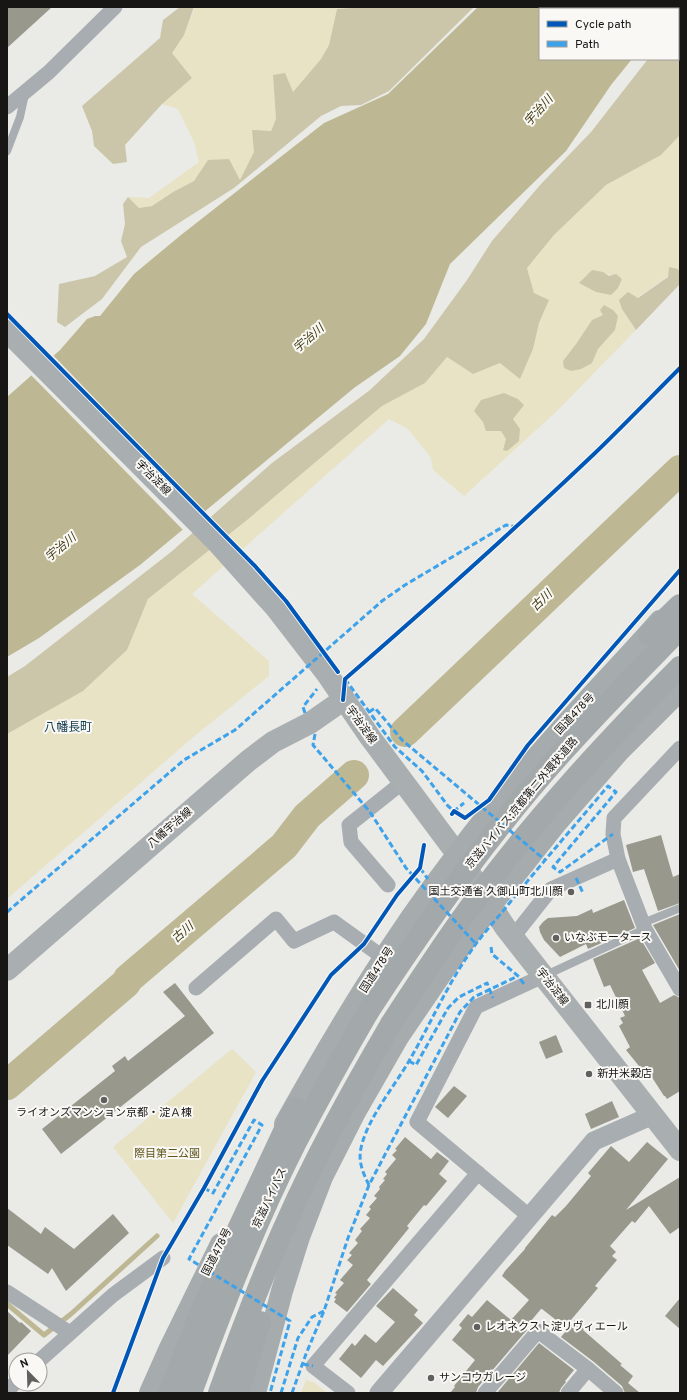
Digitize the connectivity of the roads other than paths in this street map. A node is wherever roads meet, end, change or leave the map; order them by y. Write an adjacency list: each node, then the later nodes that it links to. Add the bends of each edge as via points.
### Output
1 (115, 7): 2 (street)
2 (25, 92): 3 (street); 4 (lane, via 20,117)
3 (7, 107)
4 (7, 151)
5 (7, 330): 12 (main road, 宇治淀線, via 246,574 327,674)
6 (680, 598): 9 (highway, 国道478号)
7 (680, 605): 9 (highway)
8 (680, 629): 27 (highway, 京滋バイパス;京都第二外環状道路, bridge, via 558,756 507,818 449,893)
9 (648, 635): 15 (highway, 国道478号, via 557,733)
10 (680, 667): 42 (highway, bridge, via 581,771 526,835 429,964 354,1087 320,1151 260,1282)
11 (680, 690): 18 (highway, via 619,752 557,822)
12 (343, 700): 14 (main road, 宇治淀線); 23 (main road, 八幡宇治線, via 310,723 273,742 248,761)
13 (680, 748): 16 (street, via 614,818 613,834)
14 (403, 782): 15 (main road, 宇治淀線); 17 (street, via 349,825 351,842)
15 (457, 854): 18 (main road, 宇治淀線); 22 (highway, 国道478号)
16 (618, 859): 20 (street); 21 (street, via 551,889)
17 (388, 886)
18 (491, 905): 21 (main road, 宇治淀線); 32 (highway, via 398,1037)
19 (680, 908): 20 (lane)
20 (644, 926): 24 (lane); 26 (street)
21 (513, 937): 24 (main road, 宇治淀線)
22 (384, 958): 25 (street, via 334,922 294,941 276,919); 28 (highway, 国道478号)
23 (7, 970)
24 (543, 976): 29 (main road, 宇治淀線); 31 (street, via 476,1007 417,1122)
25 (196, 988)
26 (680, 989)
27 (368, 1012): 41 (highway, 京滋バイパス, via 331,1075 264,1209 236,1274)
28 (294, 1108): 39 (highway, 国道478号, via 214,1256); 40 (highway, via 200,1314)
29 (653, 1115): 30 (main road, 宇治淀線); 33 (street, via 594,1141)
30 (680, 1150)
31 (478, 1173): 33 (street); 45 (street, via 313,1366)
32 (322, 1177): 43 (highway, via 272,1287); 44 (highway, via 282,1291)
33 (529, 1216): 46 (street)
34 (162, 1258): 36 (street, via 113,1295)
35 (7, 1292): 36 (street)
36 (70, 1333): 37 (street)
37 (48, 1353)
38 (588, 1369): 47 (street, via 538,1331); 48 (street); 49 (street)
39 (150, 1393)
40 (169, 1393)
41 (192, 1393)
42 (219, 1393)
43 (238, 1393)
44 (255, 1393)
45 (348, 1393)
46 (379, 1393)
47 (485, 1393)
48 (568, 1393)
49 (616, 1393)

